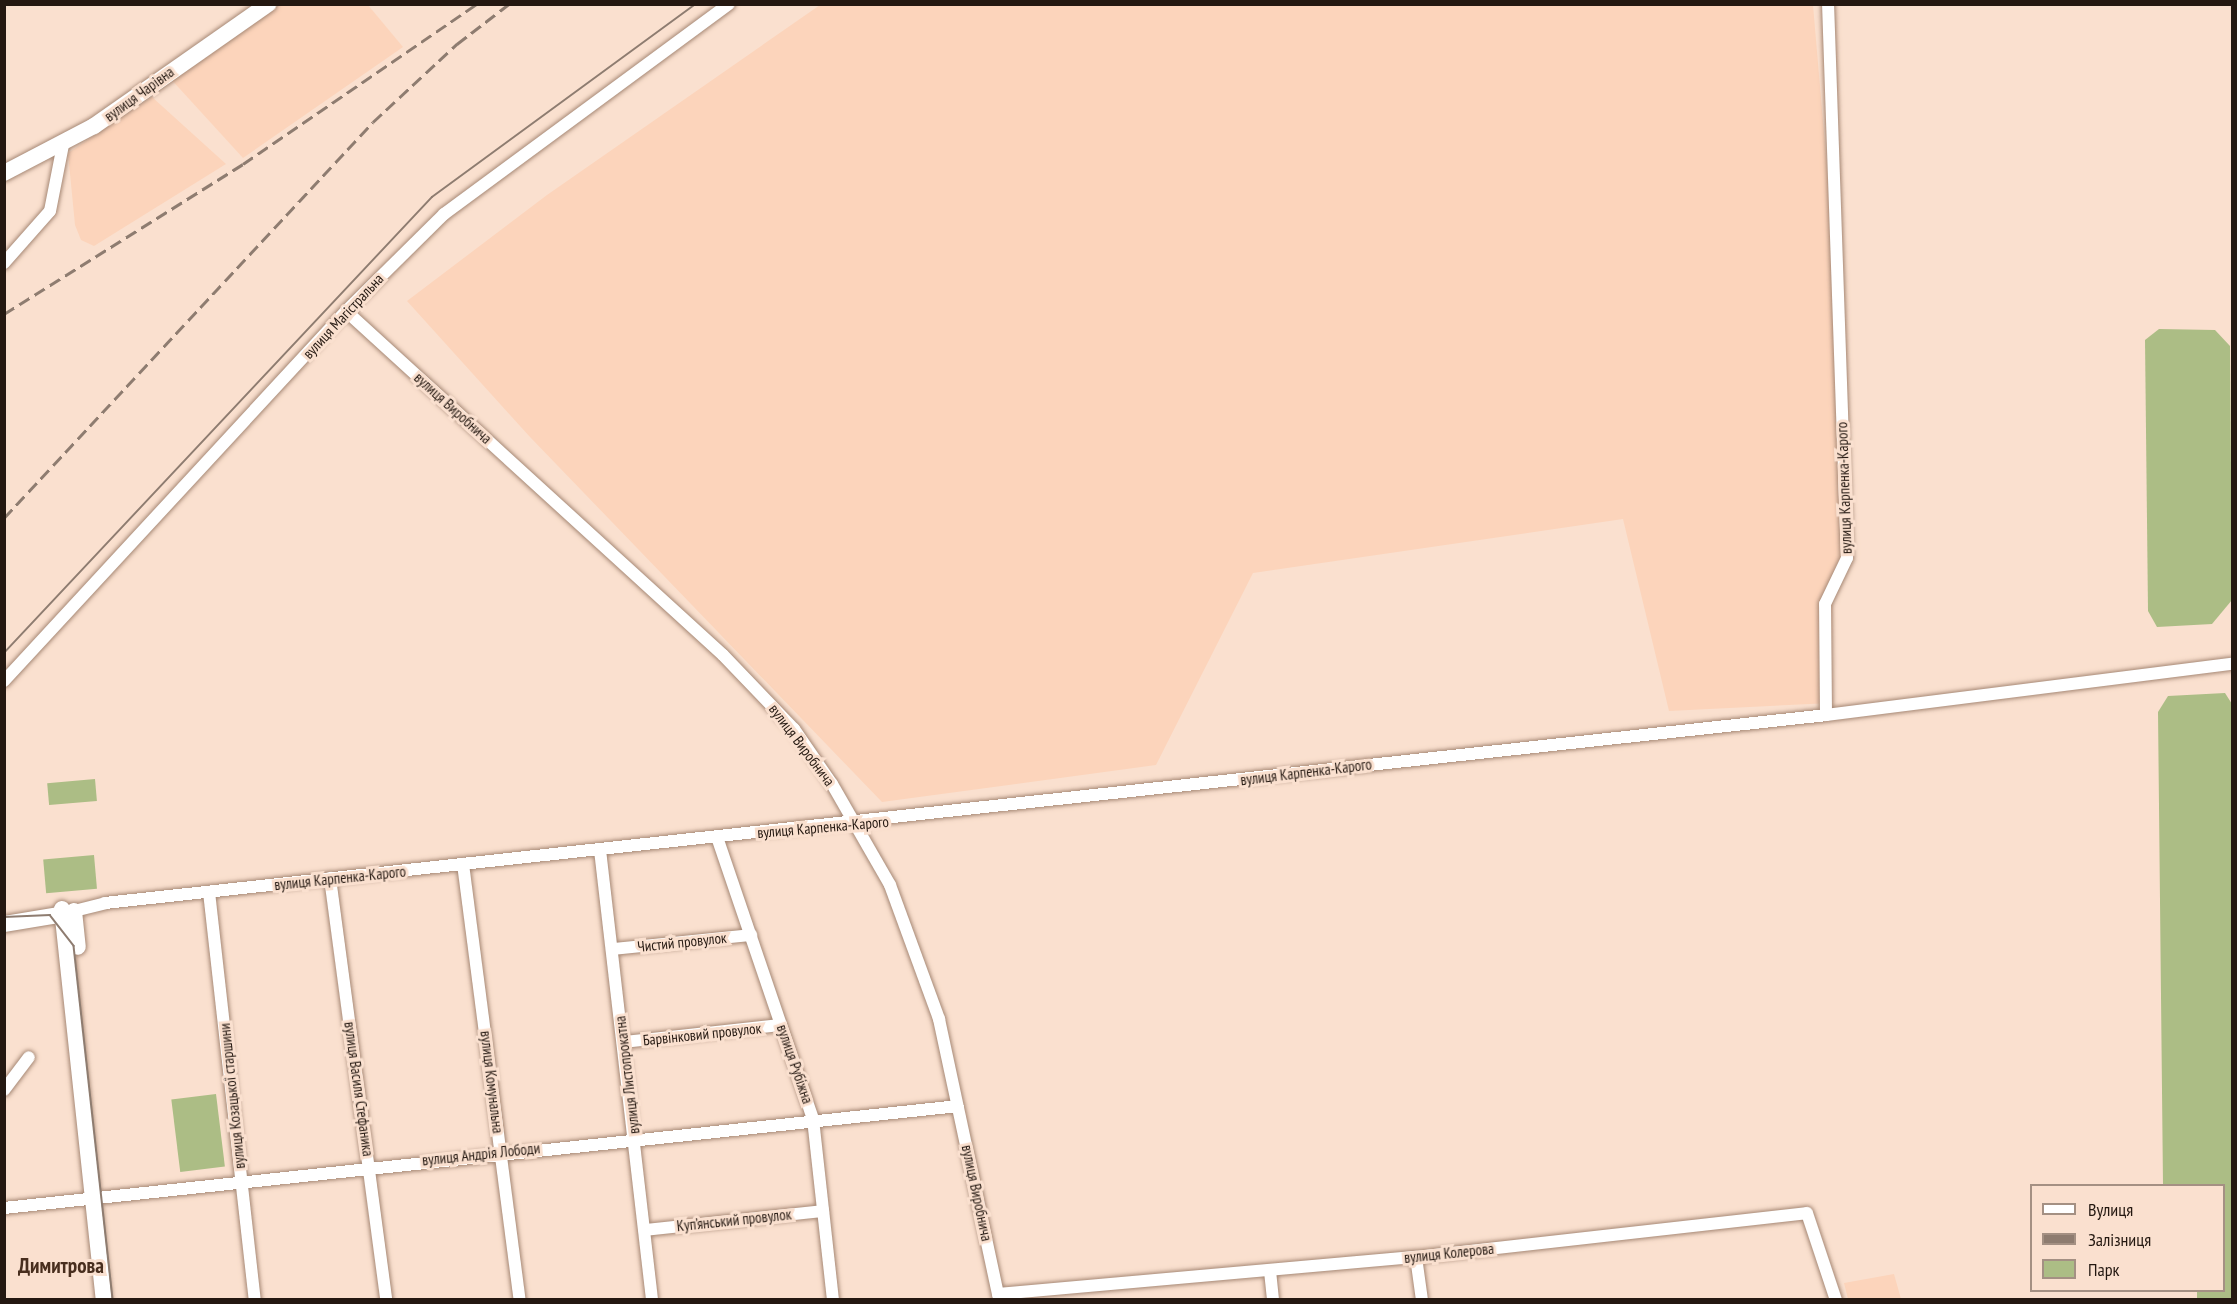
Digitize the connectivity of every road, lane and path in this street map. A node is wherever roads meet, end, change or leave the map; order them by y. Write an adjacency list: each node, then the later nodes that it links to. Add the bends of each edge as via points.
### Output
1 (268, 4): 4 (main road, вулиця Чарівна)
2 (729, 4): 7 (street, вулиця Магістральна, via 444,214)
3 (1828, 4): 10 (street, вулиця Карпенка-Карого, via 1847,558 1825,604)
4 (63, 145): 5 (main road, вулиця Чарівна); 6 (street, via 50,211)
5 (4, 173)
6 (4, 263)
7 (346, 311): 9 (street, вулиця Магістральна); 11 (street, вулиця Виробнича, via 773,705)
8 (2232, 664): 10 (street)
9 (4, 681)
10 (1826, 715): 11 (street, вулиця Карпенка-Карого)
11 (856, 822): 12 (street, вулиця Карпенка-Карого); 26 (street, вулиця Виробнича, via 910,934 939,1019)
12 (717, 837): 13 (street, вулиця Карпенка-Карого); 20 (street, вулиця Рубіжна)
13 (600, 850): 14 (street, вулиця Карпенка-Карого); 21 (street, вулиця Листопрокатна)
14 (463, 864): 15 (street, вулиця Карпенка-Карого); 29 (street, вулиця Комунальна)
15 (330, 878): 16 (street, вулиця Карпенка-Карого); 30 (street, вулиця Василя Стефаника)
16 (209, 892): 17 (street, вулиця Карпенка-Карого); 31 (street, вулиця Козацької старшини)
17 (66, 912): 18 (main road, вулиця Карпенка-Карого); 19 (main road, вулиця Карпенка-Карого); 32 (main road)
18 (4, 913)
19 (4, 924)
20 (752, 935): 21 (street, Чистий провулок); 22 (street, вулиця Рубіжна)
21 (613, 949): 23 (street, вулиця Листопрокатна)
22 (781, 1025): 23 (street, Барвінковий провулок); 27 (street, вулиця Рубіжна)
23 (624, 1042): 28 (street, вулиця Листопрокатна)
24 (29, 1057): 25 (street)
25 (4, 1090)
26 (958, 1106): 27 (street, вулиця Андрія Лободи); 38 (street, вулиця Виробнича)
27 (813, 1119): 28 (street, вулиця Андрія Лободи); 34 (street, вулиця Рубіжна)
28 (635, 1137): 29 (street, вулиця Андрія Лободи); 35 (street, вулиця Листопрокатна)
29 (501, 1153): 30 (street, вулиця Андрія Лободи); 43 (street, вулиця Комунальна)
30 (370, 1167): 31 (street, вулиця Андрія Лободи); 42 (street, вулиця Василя Стефаника)
31 (242, 1182): 32 (street, вулиця Андрія Лободи); 41 (street, вулиця Козацької старшини)
32 (98, 1198): 33 (street, вулиця Андрія Лободи); 39 (main road); 40 (main road)
33 (4, 1208)
34 (823, 1211): 35 (street, Куп’янський провулок); 45 (street, вулиця Рубіжна)
35 (645, 1230): 44 (street, вулиця Листопрокатна)
36 (1416, 1257): 37 (street, вулиця Колерова); 47 (street); 48 (street, вулиця Колерова, via 1807,1212)
37 (1270, 1271): 38 (street, вулиця Колерова); 46 (street)
38 (999, 1297)
39 (104, 1299)
40 (116, 1299)
41 (255, 1299)
42 (386, 1299)
43 (520, 1299)
44 (652, 1299)
45 (833, 1299)
46 (1273, 1299)
47 (1422, 1299)
48 (1836, 1299)

